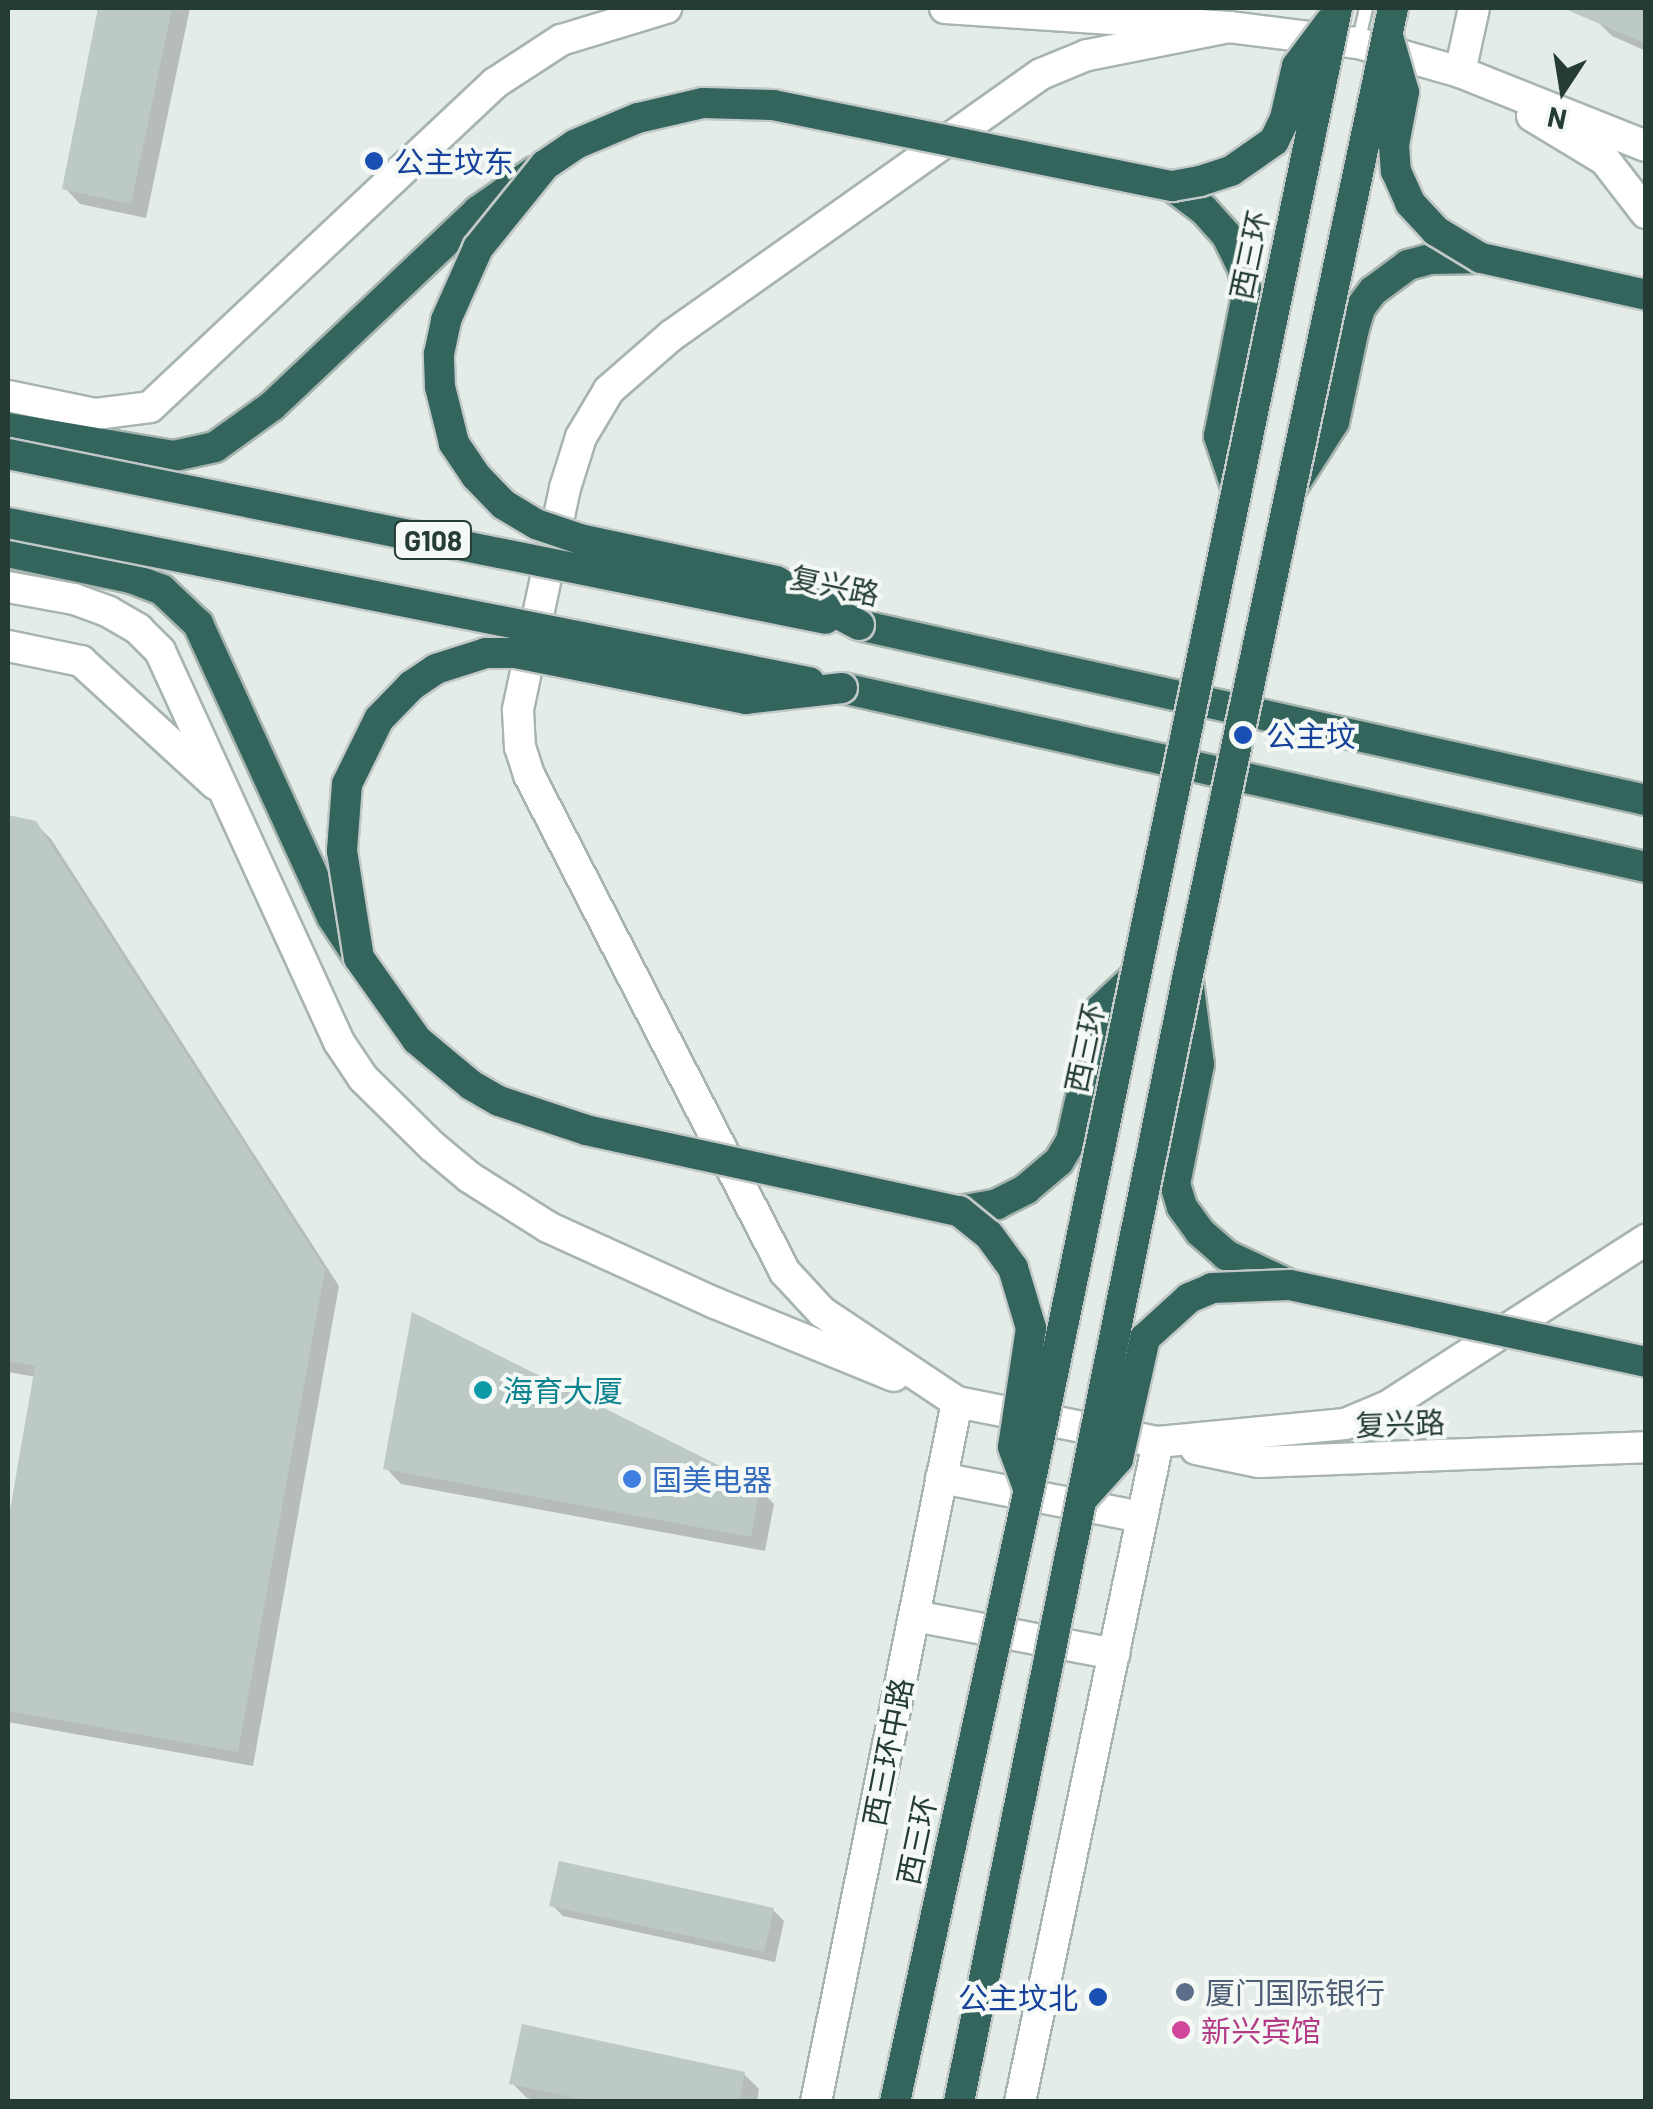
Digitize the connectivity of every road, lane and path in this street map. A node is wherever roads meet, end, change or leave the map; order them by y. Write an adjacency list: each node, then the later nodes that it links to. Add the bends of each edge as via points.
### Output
1 (666, 8): 16 (street, via 561,40 495,83 150,407 96,414)
2 (945, 8): 6 (street)
3 (1366, 8): 8 (lane)
4 (1474, 8): 9 (street)
5 (1336, 11): 12 (highway, bridge, via 1297,66 1274,141 1231,171); 19 (highway, 西三环, bridge)
6 (1231, 17): 8 (street); 37 (street, via 1040,74 624,373 574,458 518,710 529,775 785,1272 822,1312)
7 (1390, 20): 14 (highway, bridge, via 1404,92 1396,172 1410,203 1436,231); 20 (highway, bridge)
8 (1358, 43): 9 (street)
9 (1460, 72): 10 (street); 13 (street, via 1605,160)
10 (1646, 146)
11 (545, 164): 12 (highway, bridge, via 622,123 671,108 734,103 773,105); 17 (highway, bridge, via 478,212 272,406 214,448 174,456); 24 (highway, bridge, via 478,248 446,320 440,386 454,444 504,505 536,524 776,581)
12 (1172, 186): 19 (highway, via 1203,209 1243,269 1247,295 1220,436)
13 (1646, 213)
14 (1480, 258): 15 (highway, bridge); 20 (highway, bridge, via 1408,265 1373,290 1354,328 1334,422)
15 (1646, 295)
16 (8, 396)
17 (8, 428)
18 (8, 454): 24 (highway, 复兴路 / G108, bridge)
19 (1236, 486): 31 (highway, 西三环, bridge)
20 (1289, 493): 32 (highway, bridge)
21 (8, 523): 26 (highway, G108, bridge)
22 (8, 552): 30 (highway, via 132,578 162,590 198,624 332,917)
23 (8, 587): 27 (street, via 74,599 138,629 178,682)
24 (859, 626): 28 (highway, 复兴路 / G108)
25 (8, 646): 27 (street, via 80,661)
26 (842, 688): 29 (highway, G108); 30 (highway, bridge, via 746,698 516,653 486,653 436,669 378,719 347,784 342,851)
27 (221, 790): 37 (street, via 339,1042 363,1078 444,1156 548,1226)
28 (1646, 800)
29 (1645, 866)
30 (359, 958): 33 (highway, bridge, via 392,1010 445,1066 526,1112)
31 (1135, 976): 33 (highway, via 1101,1009 1071,1141 1059,1161 997,1204); 41 (highway, 西三环, bridge)
32 (1187, 979): 35 (highway, bridge, via 1199,1064 1175,1184 1182,1207 1226,1255); 42 (highway, bridge)
33 (958, 1211): 41 (highway, bridge, via 989,1235 1013,1268 1026,1308 1030,1354 1012,1447)
34 (1646, 1240): 38 (street, via 1388,1406 1345,1424)
35 (1290, 1286): 36 (highway, bridge); 42 (highway, bridge, via 1212,1288 1152,1328 1118,1459)
36 (1646, 1362)
37 (957, 1402): 38 (street, 复兴路); 40 (street, 西三环中路)
38 (1158, 1442): 39 (street, 复兴路, via 1259,1462); 43 (street)
39 (1646, 1447)
40 (942, 1478): 43 (street); 44 (street, 西三环中路)
41 (1029, 1489): 47 (highway, 西三环, bridge)
42 (1082, 1498): 48 (highway, bridge)
43 (1142, 1517): 45 (street)
44 (915, 1616): 45 (street); 46 (street, 西三环中路)
45 (1114, 1654): 49 (street)
46 (816, 2102)
47 (895, 2102)
48 (958, 2102)
49 (1020, 2102)

